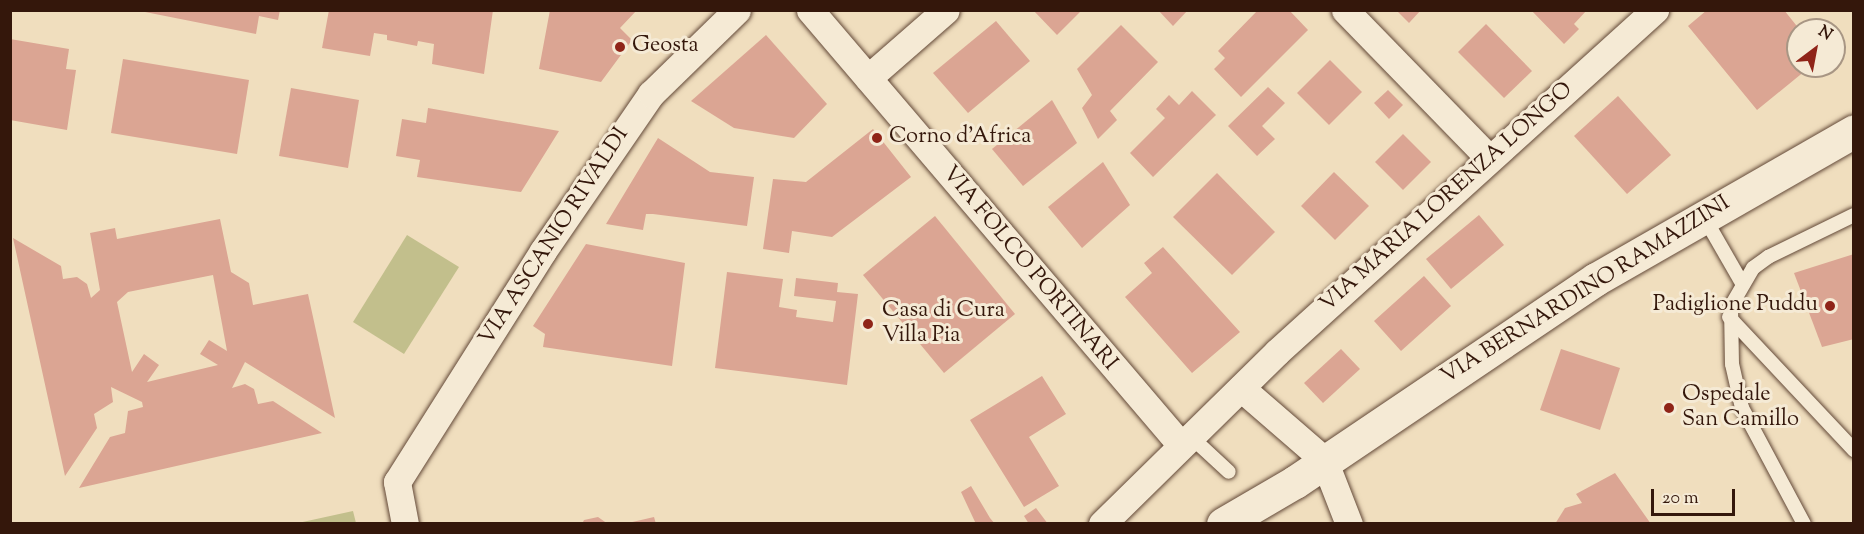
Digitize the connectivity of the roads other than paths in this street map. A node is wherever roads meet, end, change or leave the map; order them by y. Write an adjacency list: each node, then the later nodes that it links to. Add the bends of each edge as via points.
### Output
1 (737, 10): 18 (street, VIA ASCANIO RIVALDI, via 651,94 612,146 397,482)
2 (810, 10): 6 (street, VIA FOLCO PORTINARI)
3 (946, 10): 6 (street)
4 (1345, 10): 8 (street)
5 (1656, 10): 8 (street, VIA MARIA LORENZA LONGO)
6 (868, 78): 14 (street, VIA FOLCO PORTINARI)
7 (1854, 131): 9 (street, VIA BERNARDINO RAMAZZINI)
8 (1490, 158): 13 (street, VIA MARIA LORENZA LONGO)
9 (1703, 215): 11 (lane); 16 (street, VIA BERNARDINO RAMAZZINI, via 1518,328)
10 (1854, 215): 11 (lane, via 1768,257)
11 (1743, 283): 12 (lane)
12 (1730, 317): 15 (lane); 22 (lane, via 1742,408)
13 (1241, 388): 14 (street); 16 (street)
14 (1184, 440): 17 (lane); 19 (street)
15 (1854, 450)
16 (1324, 460): 20 (street, VIA BERNARDINO RAMAZZINI); 21 (street)
17 (1229, 472)
18 (405, 524)
19 (1102, 524)
20 (1223, 524)
21 (1350, 524)
22 (1804, 524)

